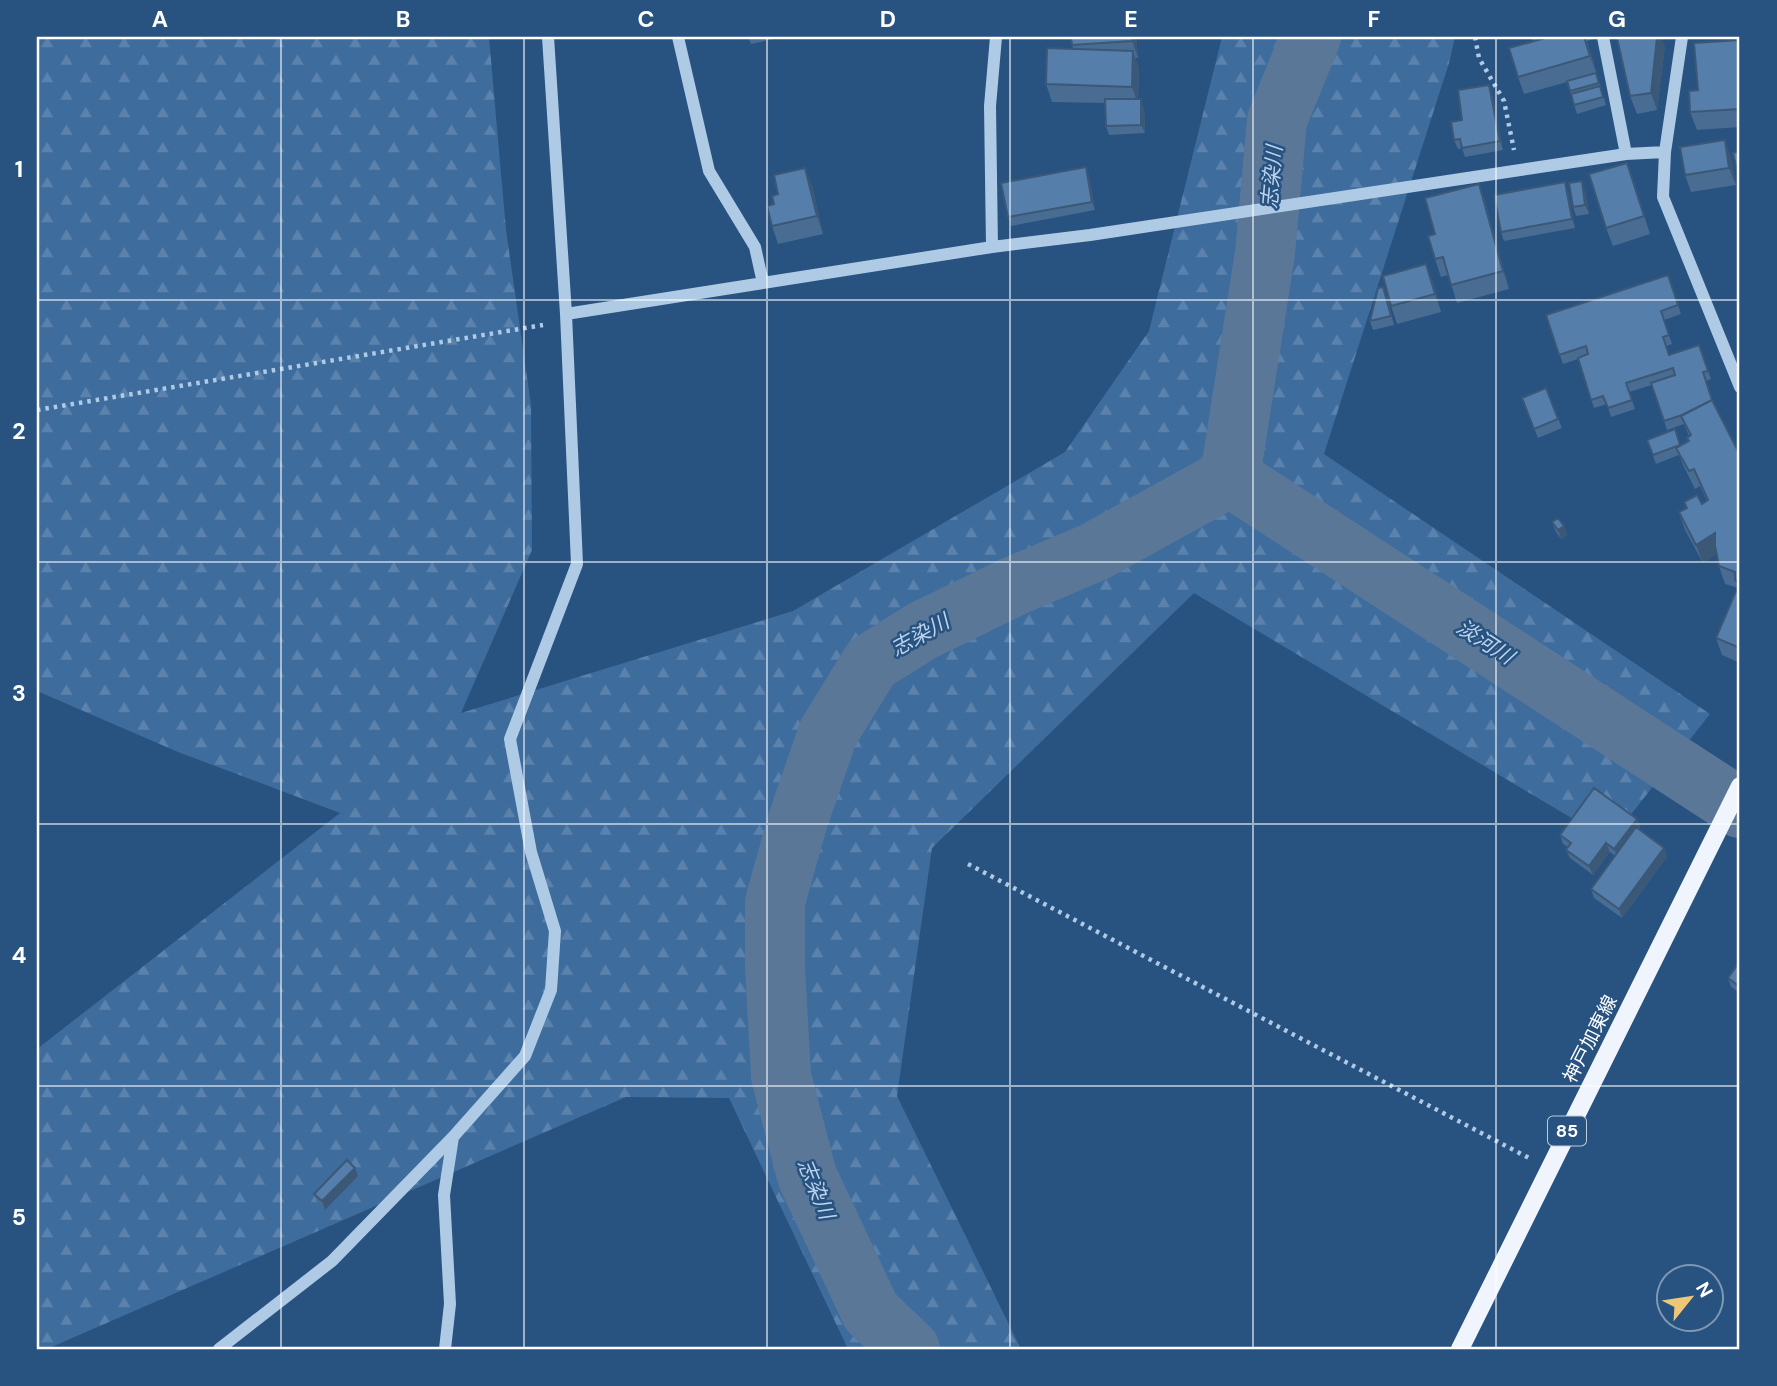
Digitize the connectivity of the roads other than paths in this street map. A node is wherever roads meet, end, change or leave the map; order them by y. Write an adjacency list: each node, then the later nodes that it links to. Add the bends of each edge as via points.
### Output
1 (548, 37): 10 (street)
2 (678, 37): 9 (street, via 709,171 755,247)
3 (996, 37): 8 (street, via 990,106)
4 (1603, 37): 7 (street)
5 (1682, 37): 6 (street)
6 (1665, 152): 7 (street); 11 (street, via 1663,197)
7 (1626, 154): 8 (street)
8 (992, 247): 9 (street)
9 (763, 283): 10 (street)
10 (566, 314): 13 (street, via 577,564 510,739 531,852 555,931 551,990 525,1056)
11 (1740, 387)
12 (1740, 786): 16 (main road, 神戸加東線 / 85)
13 (453, 1137): 14 (street, via 332,1261); 15 (street, via 444,1195 450,1304)
14 (219, 1349)
15 (445, 1349)
16 (1460, 1349)

